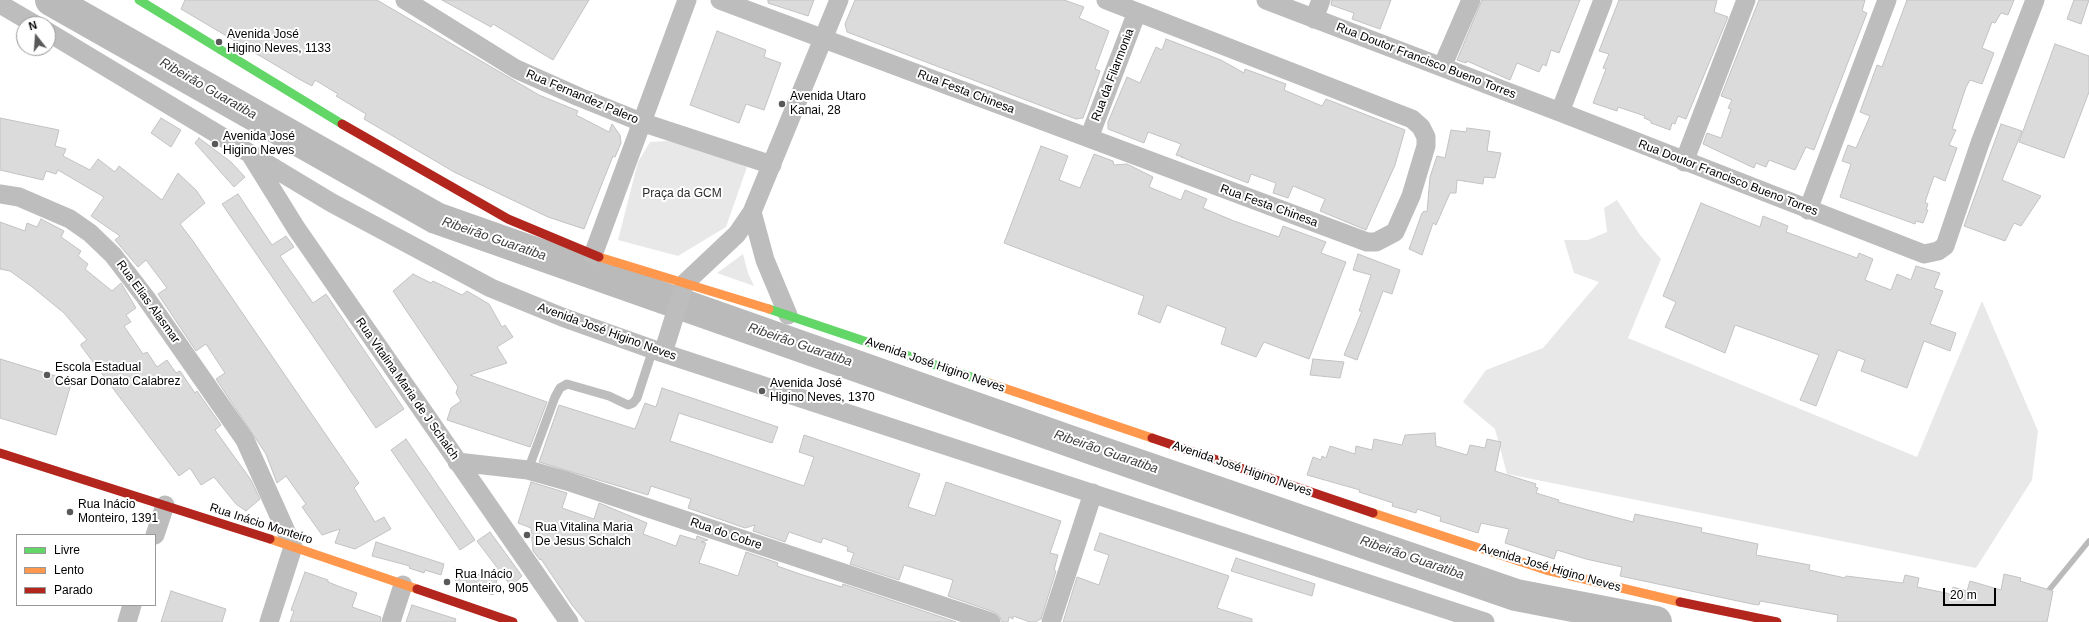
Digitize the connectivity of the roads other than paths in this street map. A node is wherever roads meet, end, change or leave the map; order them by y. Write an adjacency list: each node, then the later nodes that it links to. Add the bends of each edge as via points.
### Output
1 (139, 0): 30 (street, Avenida José Higino Neves, via 434,178 508,219)
2 (405, 0): 22 (street, Rua Fernandez Palero, via 516,69)
3 (686, 0): 22 (street)
4 (720, 0): 19 (street, Rua Festa Chinesa)
5 (839, 0): 19 (street)
6 (1106, 0): 15 (street, Rua Festa Chinesa)
7 (1266, 0): 17 (street, Rua Doutor Francisco Bueno Torres)
8 (1321, 0): 17 (street)
9 (1471, 0): 20 (street)
10 (1603, 0): 21 (street)
11 (1746, 0): 25 (street)
12 (1887, 0): 28 (street)
13 (2035, 0): 28 (street, Rua Doutor Francisco Bueno Torres, via 1980,143 1945,246 1938,251 1924,254)
14 (0, 4): 16 (street)
15 (1137, 12): 23 (street, Rua da Filarmonia); 23 (street, Rua Festa Chinesa, via 1412,120 1421,127 1426,137 1426,146 1411,196 1395,232 1376,242 1367,242)
16 (20, 16)
17 (1314, 19): 20 (street, Rua Doutor Francisco Bueno Torres)
18 (56, 37): 24 (street, Avenida José Higino Neves)
19 (823, 39): 23 (street, Rua Festa Chinesa); 26 (street)
20 (1442, 67): 21 (street, Rua Doutor Francisco Bueno Torres)
21 (1560, 112): 25 (street, Rua Doutor Francisco Bueno Torres)
22 (641, 122): 26 (street, Rua Fernandez Palero); 30 (street)
23 (1089, 138)
24 (250, 154): 33 (street, Avenida José Higino Neves, via 332,203 491,288 562,317); 35 (street, Rua Vitalina Maria de J Schalch, via 296,228)
25 (1684, 162): 28 (street, Rua Doutor Francisco Bueno Torres)
26 (772, 165): 29 (street)
27 (0, 194): 40 (street, Rua Elias Alasmar, via 19,197 70,219 90,233 113,255 245,440)
28 (1808, 210)
29 (752, 212): 31 (street, via 737,234); 32 (street, via 765,260)
30 (592, 255): 31 (street, Avenida José Higino Neves)
31 (685, 284): 32 (street, Avenida José Higino Neves); 33 (street, via 669,335)
32 (788, 315): 51 (street, Avenida José Higino Neves, via 1546,570 1649,596)
33 (658, 351): 36 (lane, via 633,403 628,404 573,385 567,384 560,388); 37 (street, Avenida José Higino Neves)
34 (0, 453): 38 (street, Rua Inácio Monteiro)
35 (457, 462): 36 (street, Rua do Cobre); 47 (street, Rua Vitalina Maria de J Schalch)
36 (528, 470): 48 (street, Rua do Cobre)
37 (1093, 493): 49 (street); 50 (street, Avenida José Higino Neves)
38 (165, 505): 39 (street); 40 (street, Rua Inácio Monteiro)
39 (155, 534)
40 (293, 547): 41 (street, Rua Inácio Monteiro); 44 (street)
41 (403, 585): 45 (street); 46 (street, Rua Inácio Monteiro)
42 (132, 606): 43 (street)
43 (126, 622)
44 (268, 622)
45 (391, 622)
46 (513, 622)
47 (569, 622)
48 (991, 622)
49 (1051, 622)
50 (1485, 622)
51 (1777, 622)

